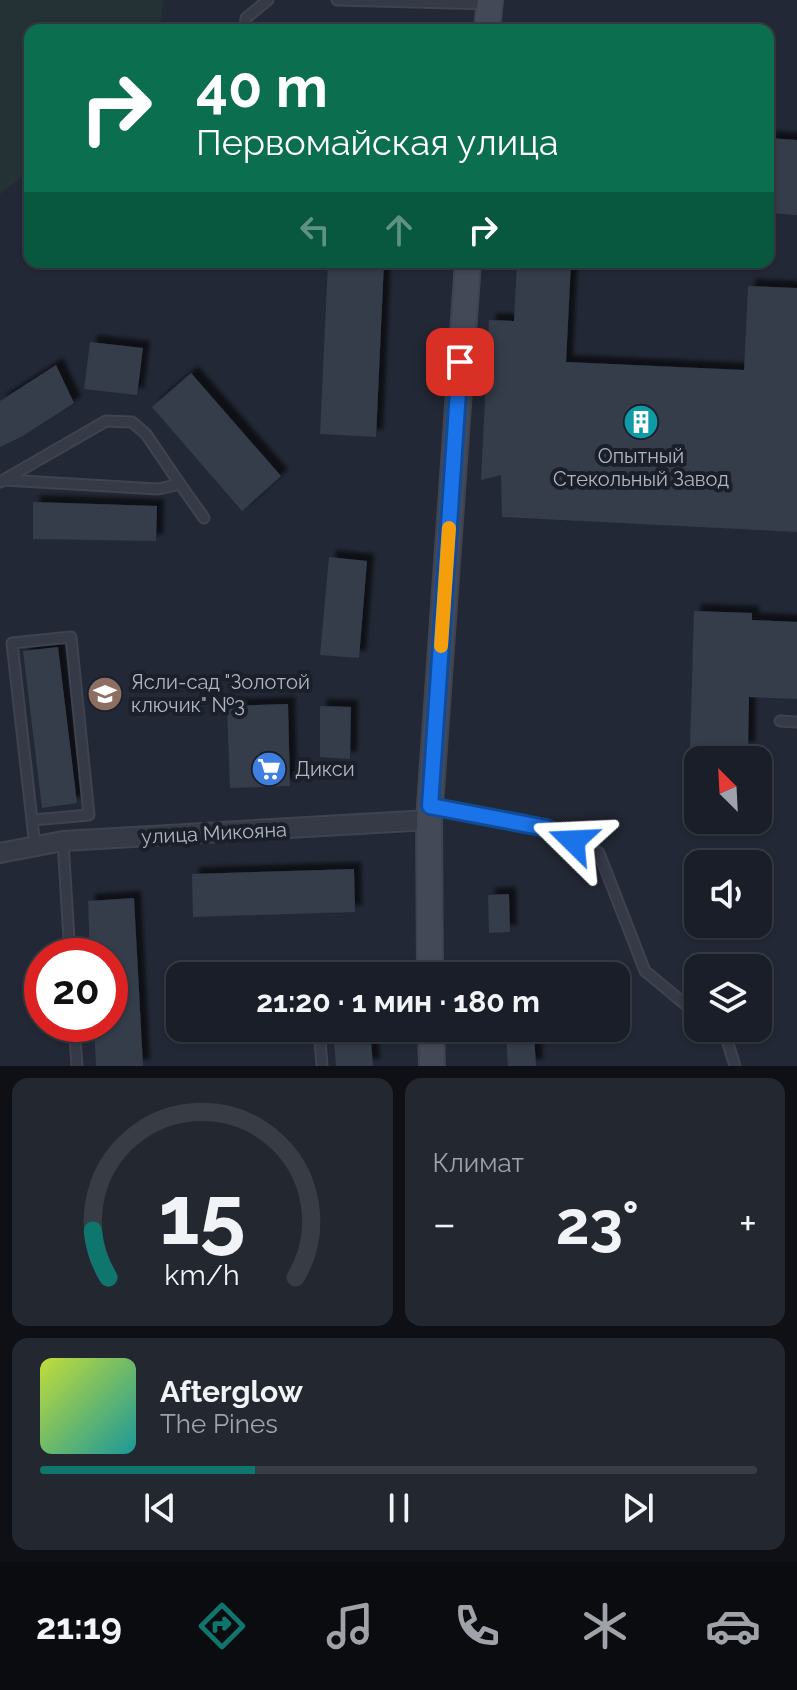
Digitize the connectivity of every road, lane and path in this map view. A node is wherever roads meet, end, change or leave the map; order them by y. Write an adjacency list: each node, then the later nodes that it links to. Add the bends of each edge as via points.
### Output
1 (268, 0): 4 (lane)
2 (337, 0): 3 (lane)
3 (490, 2): 5 (main road)
4 (246, 24)
5 (488, 24)
6 (468, 268): 12 (main road)
7 (3, 481): 8 (lane, via 158,489); 8 (lane, via 106,421 132,422)
8 (180, 484): 9 (lane)
9 (204, 518)
10 (780, 721): 11 (lane)
11 (797, 722)
12 (430, 813): 14 (street, улица Микояна); 18 (main road); 19 (lane, via 546,828 599,853 645,971)
13 (33, 820): 13 (lane, via 12,643 71,637 89,815); 15 (lane)
14 (63, 841): 15 (street, улица Микояна); 17 (lane)
15 (35, 847): 16 (street, улица Микояна)
16 (0, 853)
17 (69, 938)
18 (430, 962)
19 (684, 1003)
20 (75, 1042): 24 (lane)
21 (320, 1042): 25 (lane)
22 (431, 1042): 26 (main road)
23 (728, 1042): 27 (lane)
24 (77, 1066)
25 (322, 1066)
26 (432, 1066)
27 (735, 1066)

